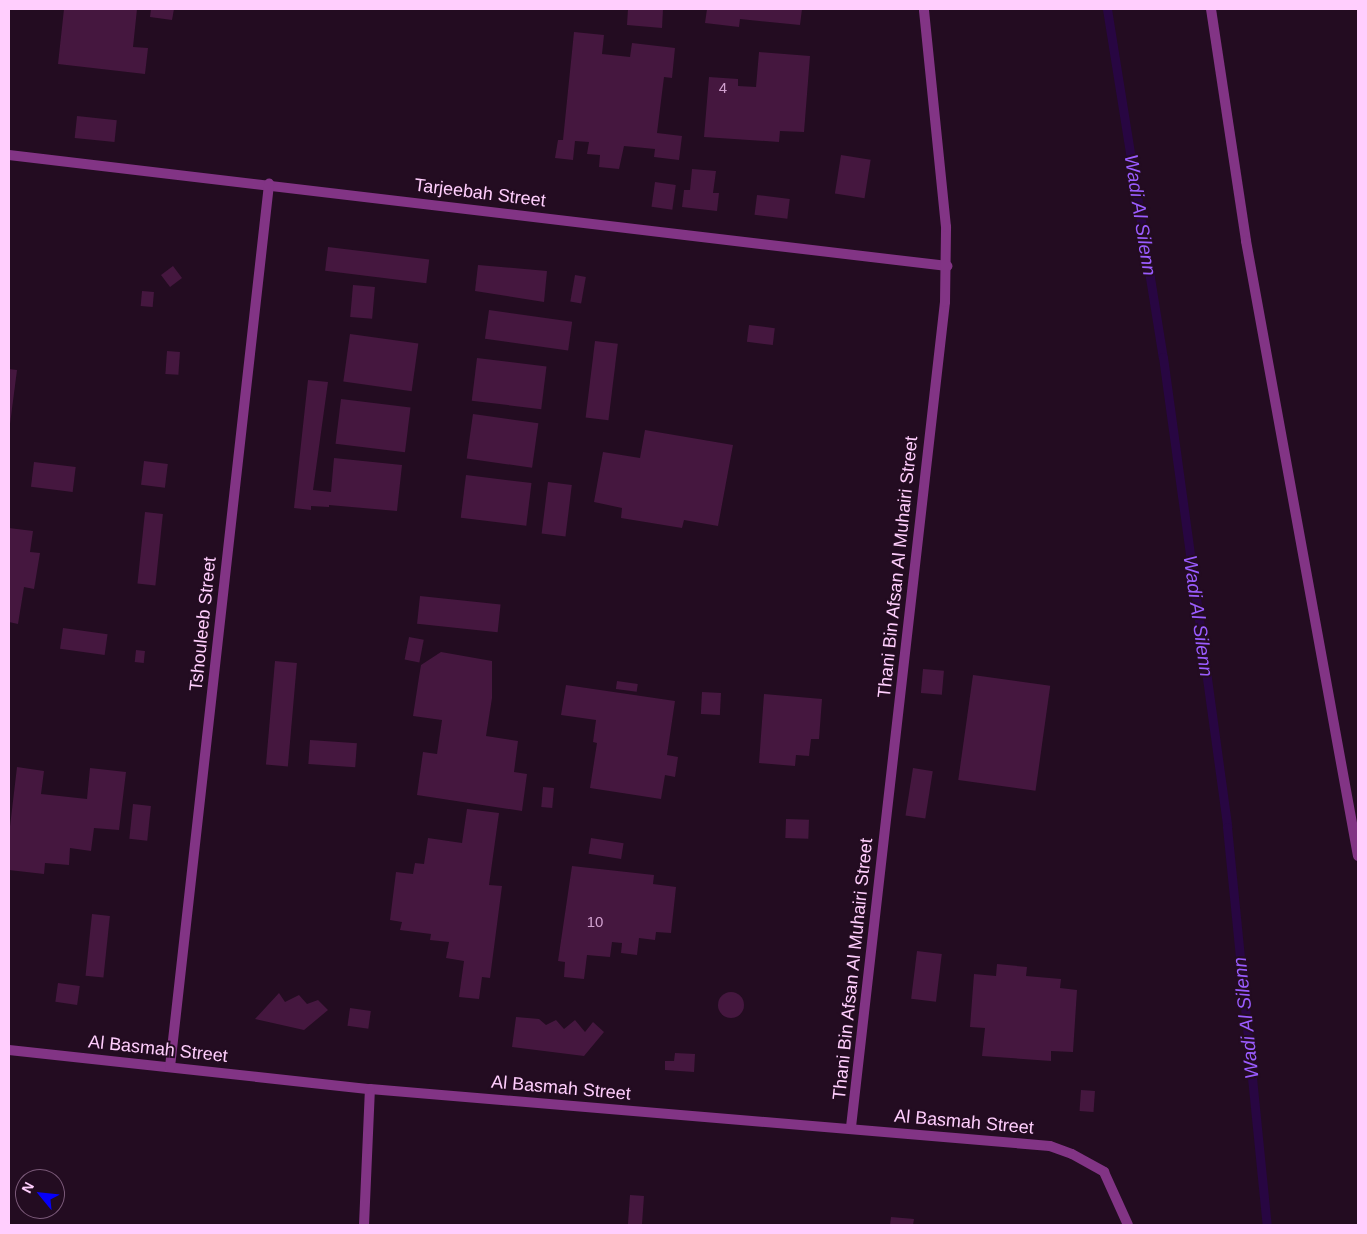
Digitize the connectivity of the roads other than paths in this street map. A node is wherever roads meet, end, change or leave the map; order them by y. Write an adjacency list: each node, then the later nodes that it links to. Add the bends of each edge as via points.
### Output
1 (924, 9): 5 (street, Thani Bin Afsan Al Muhairi Street, via 946,226)
2 (1211, 9): 6 (street, via 1246,241)
3 (9, 156): 4 (street, Tarjeebah Street)
4 (269, 184): 5 (street, Tarjeebah Street); 8 (street, Tshouleeb Street)
5 (947, 266): 10 (street, Thani Bin Afsan Al Muhairi Street)
6 (1358, 856)
7 (9, 1050): 8 (street, Al Basmah Street)
8 (170, 1067): 9 (street, Al Basmah Street)
9 (370, 1089): 10 (street, Al Basmah Street); 11 (street)
10 (851, 1127): 12 (street, Al Basmah Street, via 1050,1146 1104,1172)
11 (364, 1225)
12 (1128, 1225)

